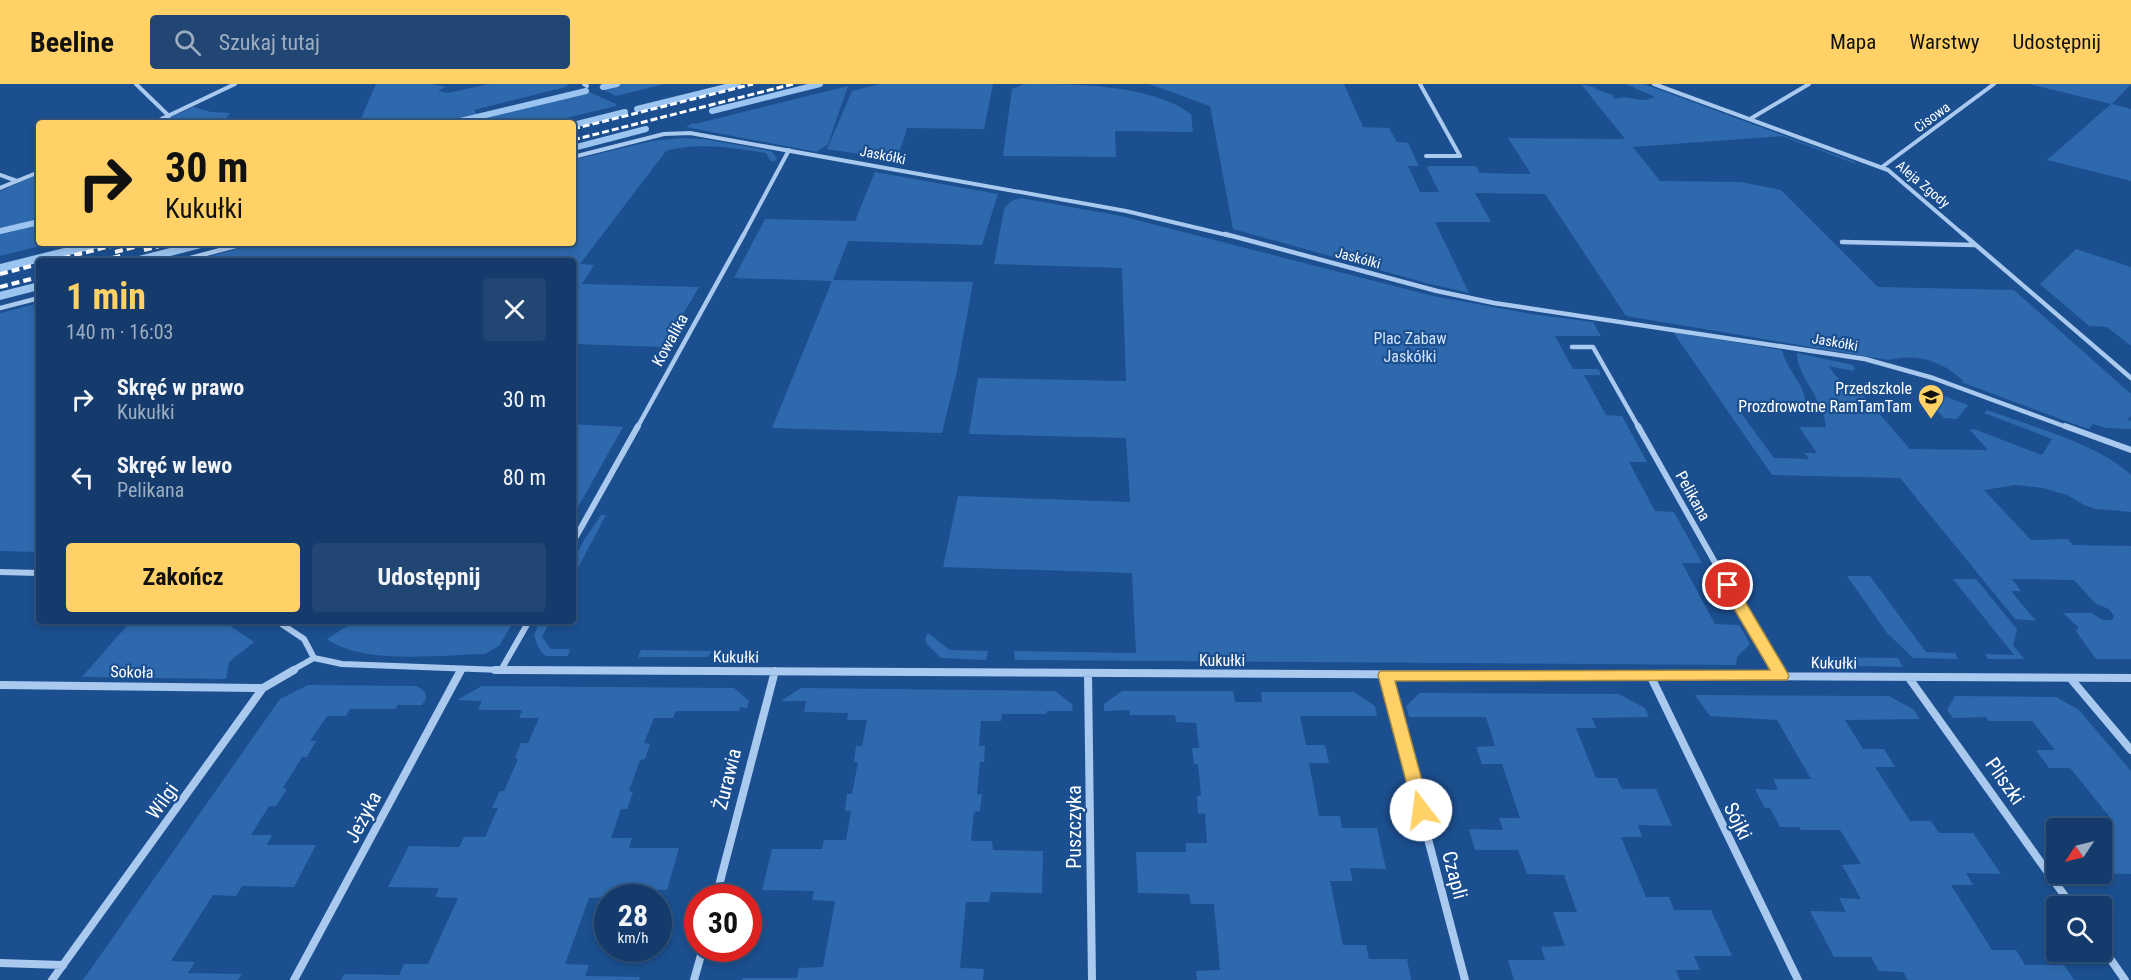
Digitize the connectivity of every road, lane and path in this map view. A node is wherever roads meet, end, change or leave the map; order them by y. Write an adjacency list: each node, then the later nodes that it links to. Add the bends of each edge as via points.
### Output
1 (136, 84): 7 (street)
2 (234, 84): 7 (street)
3 (1420, 84): 12 (street, via 1460,156)
4 (1654, 84): 8 (street, Aleja Zgody)
5 (1809, 84): 8 (street)
6 (1995, 84): 13 (street, Cisowa)
7 (169, 116): 9 (street)
8 (1750, 119): 13 (street, Aleja Zgody)
9 (160, 120)
10 (789, 150): 11 (street, Jaskółki, via 683,133); 26 (street, Jaskółki, via 1126,210 1494,303 1865,359 1933,378); 27 (street, Kowalika)
11 (576, 156)
12 (1426, 156)
13 (1882, 167): 19 (street, Aleja Zgody)
14 (36, 173): 16 (street)
15 (0, 175): 16 (street)
16 (18, 181): 17 (street)
17 (0, 188)
18 (1842, 242): 19 (street)
19 (1975, 245): 25 (street, Aleja Zgody)
20 (236, 246): 21 (street)
21 (190, 258)
22 (36, 299): 23 (street)
23 (0, 308)
24 (1572, 347): 38 (street, Pelikana, via 1593,347)
25 (2131, 378)
26 (2131, 450)
27 (576, 537)
28 (0, 572): 29 (street)
29 (36, 573)
30 (282, 624): 32 (street, via 304,639)
31 (527, 624): 34 (street)
32 (314, 658): 33 (street, Kukułki, via 342,664); 44 (street, Wilgi)
33 (461, 669): 34 (street, Kukułki); 53 (street, Jeżyka)
34 (501, 670): 35 (street, Kukułki)
35 (775, 671): 36 (street, Kukułki); 46 (street, Żurawia)
36 (1088, 673): 37 (street, Kukułki); 55 (street, Puszczyka)
37 (1385, 675): 39 (street, Kukułki); 56 (street, Czapli)
38 (1782, 676): 39 (street, Kukułki); 40 (street, Kukułki)
39 (1651, 677): 57 (street, Sójki)
40 (1909, 678): 42 (street, Kukułki); 47 (street, Pliszki)
41 (2131, 678): 42 (street, Kukułki)
42 (2071, 679): 45 (street)
43 (0, 686): 44 (street, Sokoła)
44 (263, 688): 51 (street, Wilgi)
45 (2131, 750)
46 (719, 884)
47 (2065, 896)
48 (2112, 961): 58 (street)
49 (699, 962): 54 (street)
50 (0, 963): 51 (street)
51 (63, 965): 52 (street, Wilgi)
52 (52, 980)
53 (294, 980)
54 (694, 980)
55 (1092, 980)
56 (1465, 980)
57 (1798, 980)
58 (2125, 980)

